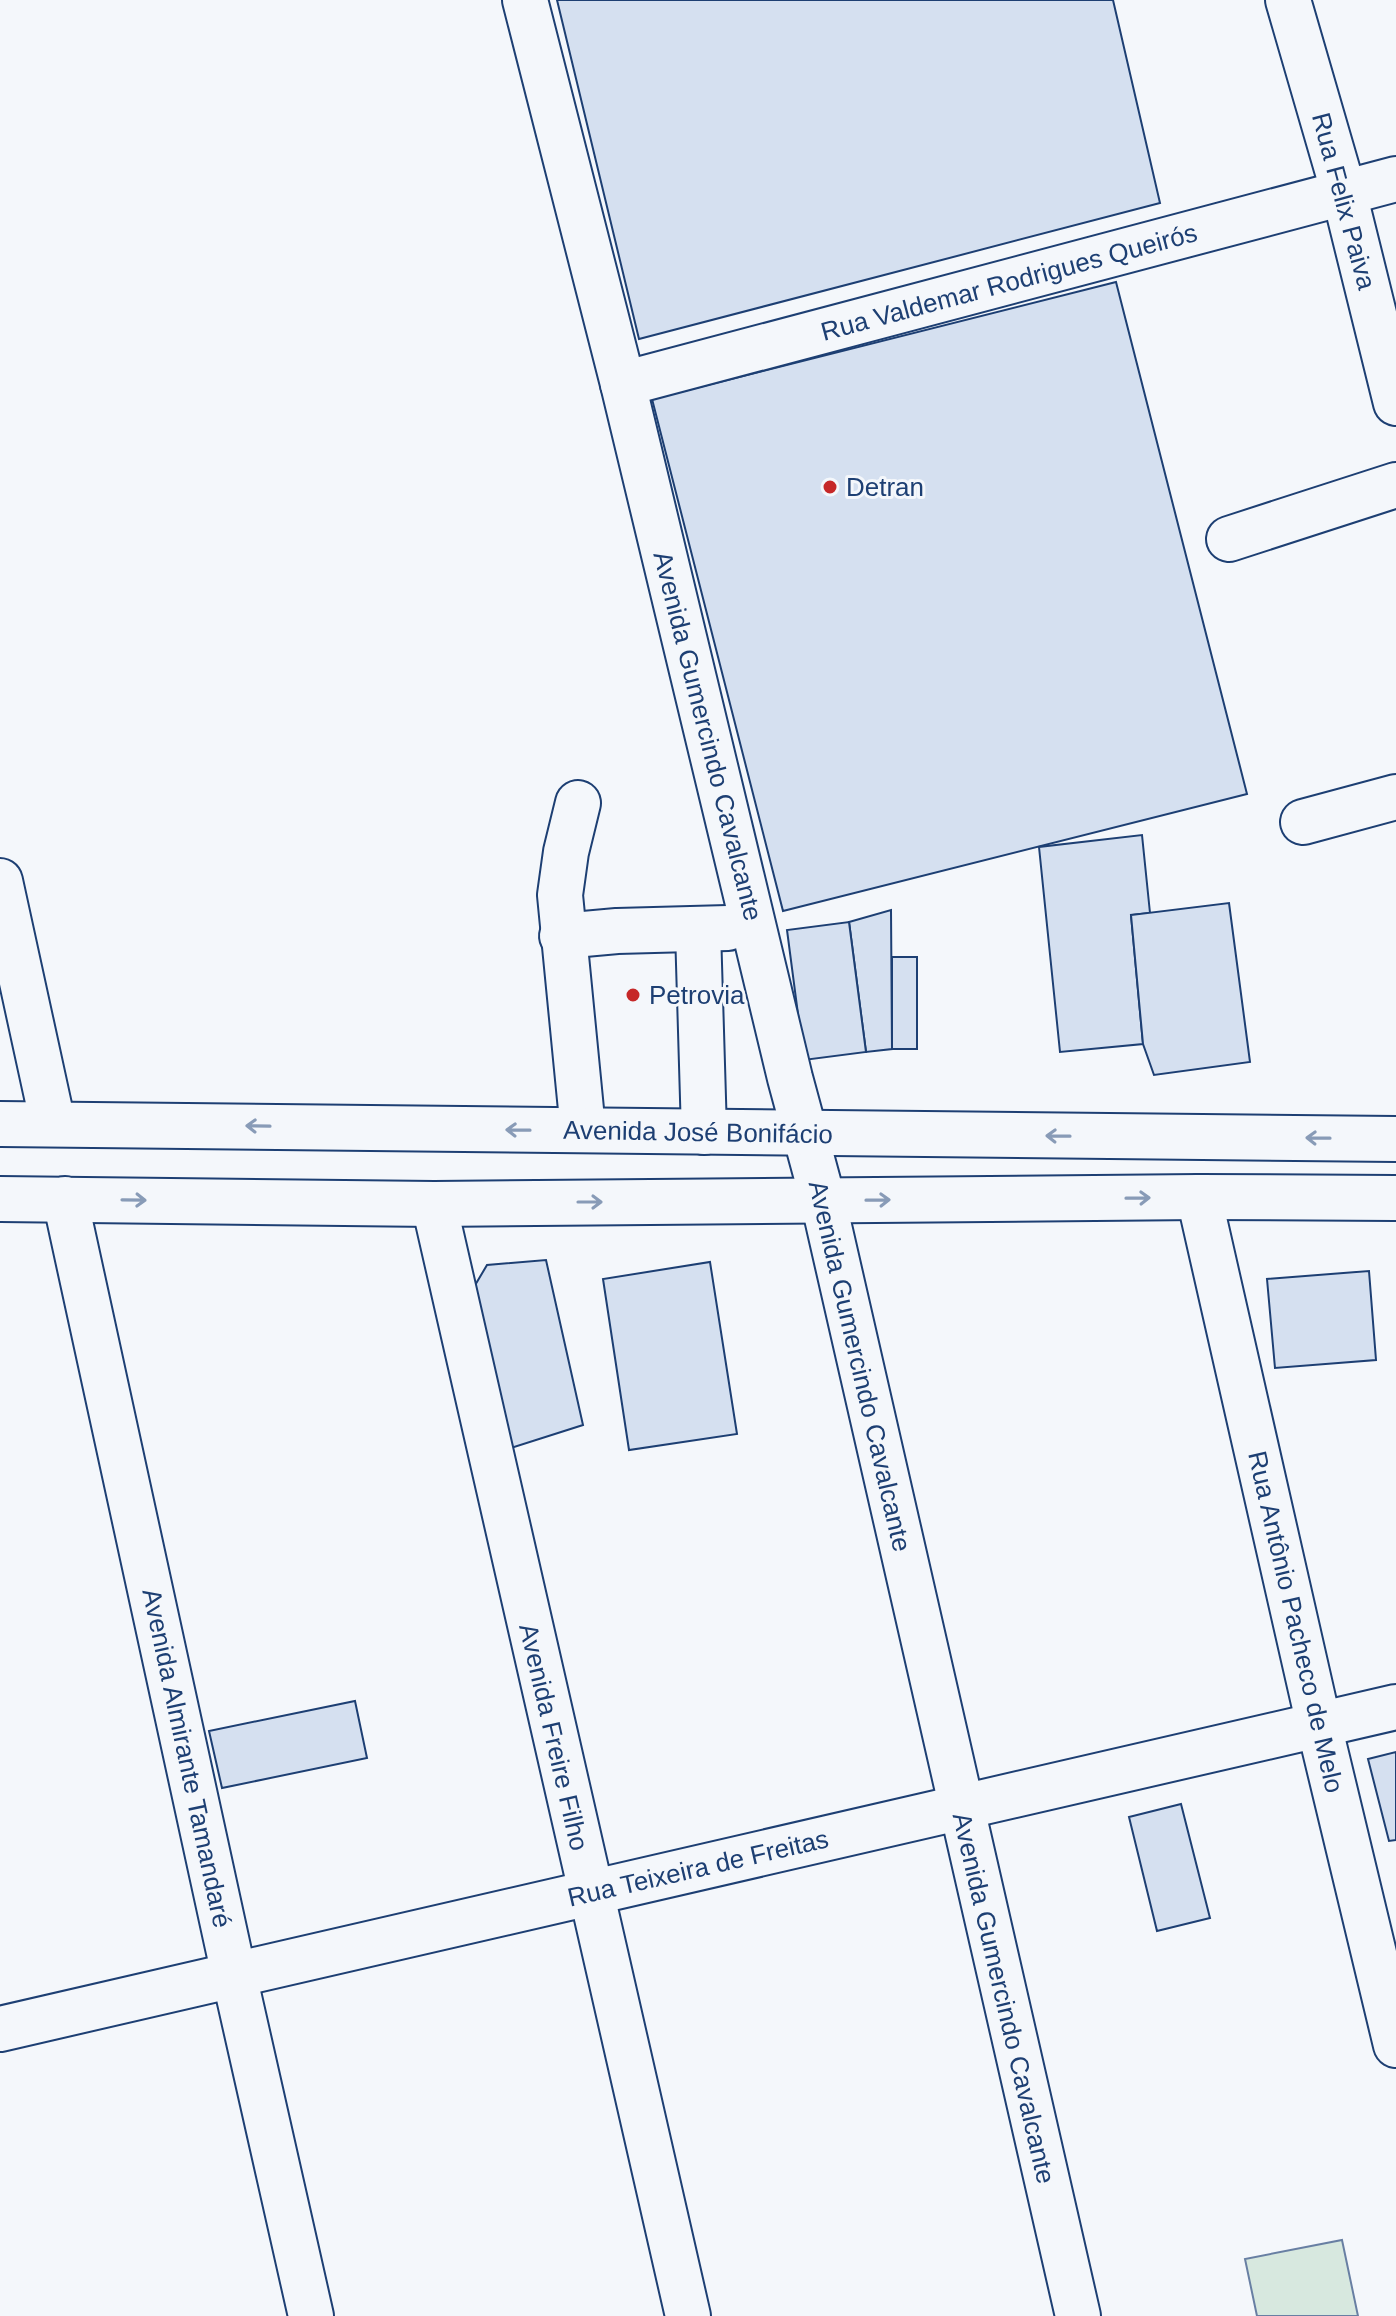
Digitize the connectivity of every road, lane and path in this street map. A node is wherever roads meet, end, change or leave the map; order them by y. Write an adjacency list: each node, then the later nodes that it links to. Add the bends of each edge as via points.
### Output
1 (525, 0): 5 (street, Avenida Gumercindo Cavalcante)
2 (1288, 0): 4 (street, Rua Felix Paiva)
3 (1396, 179): 4 (street, Rua Valdemar Rodrigues Queirós)
4 (1344, 193): 5 (street, Rua Valdemar Rodrigues Queirós); 6 (street, Rua Felix Paiva)
5 (623, 384): 13 (street, Avenida Gumercindo Cavalcante)
6 (1396, 403)
7 (1396, 485): 8 (street)
8 (1229, 539)
9 (1396, 797): 11 (street)
10 (578, 803): 15 (street, via 560,895)
11 (1303, 822)
12 (0, 881): 17 (street)
13 (754, 927): 14 (street); 20 (street, Avenida Gumercindo Cavalcante)
14 (698, 930): 15 (street); 19 (street)
15 (562, 936): 18 (street)
16 (0, 1124): 17 (street, Avenida José Bonifácio)
17 (53, 1124): 18 (street, Avenida José Bonifácio, one-way to 17)
18 (583, 1130): 19 (street, Avenida José Bonifácio)
19 (704, 1132): 20 (street, Avenida José Bonifácio)
20 (806, 1133): 21 (street, Avenida José Bonifácio, one-way to 20); 26 (street, Avenida Gumercindo Cavalcante)
21 (1396, 1139)
22 (1199, 1197): 23 (street); 26 (street, one-way to 22); 29 (street, Rua Antônio Pacheco de Melo)
23 (1396, 1198)
24 (0, 1199): 25 (street)
25 (65, 1199): 27 (street, one-way to 27); 32 (street, Avenida Almirante Tamandaré)
26 (823, 1200): 27 (street, one-way to 26); 30 (street, Avenida Gumercindo Cavalcante)
27 (434, 1204): 31 (street, Avenida Freire Filho)
28 (1396, 1707): 29 (street, Rua Teixeira de Freitas)
29 (1319, 1725): 30 (street, Rua Teixeira de Freitas); 34 (street, Rua Antônio Pacheco de Melo)
30 (961, 1808): 31 (street, Rua Teixeira de Freitas); 37 (street, Avenida Gumercindo Cavalcante)
31 (590, 1893): 32 (street, Rua Teixeira de Freitas); 36 (street, Avenida Freire Filho)
32 (234, 1975): 33 (street, Rua Teixeira de Freitas); 35 (street, Avenida Almirante Tamandaré)
33 (0, 2029)
34 (1396, 2045)
35 (311, 2316)
36 (688, 2316)
37 (1078, 2316)

